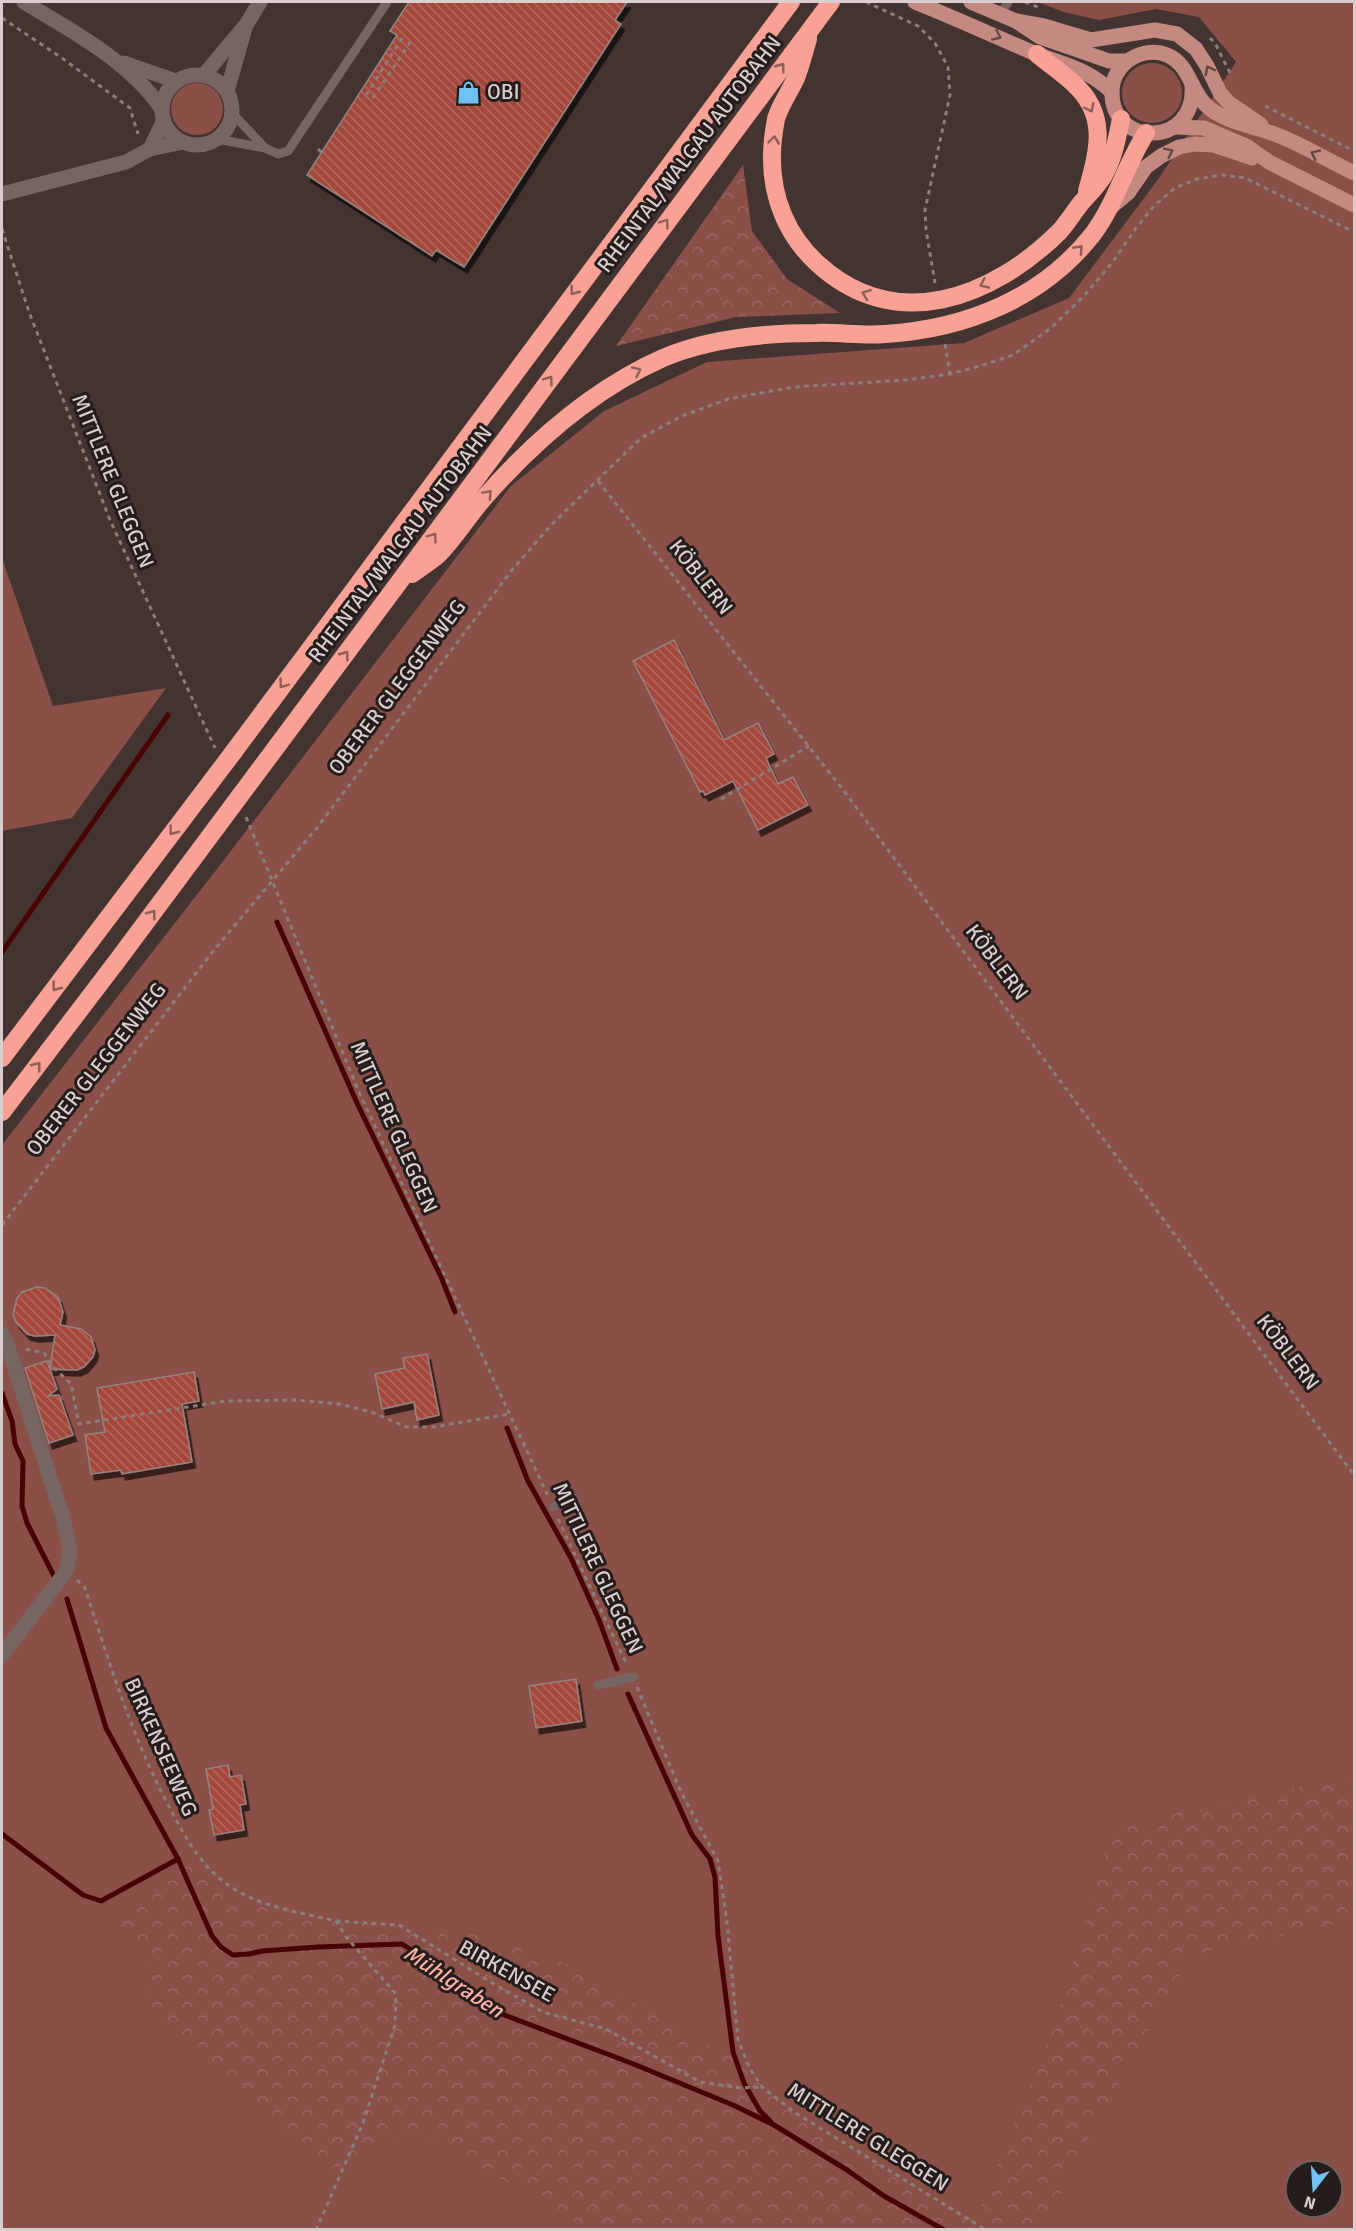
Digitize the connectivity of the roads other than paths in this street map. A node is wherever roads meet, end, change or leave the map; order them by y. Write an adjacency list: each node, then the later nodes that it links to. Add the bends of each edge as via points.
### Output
1 (24, 2): 13 (street)
2 (260, 2): 10 (street)
3 (387, 2): 28 (lane, via 288,151 278,154)
4 (791, 2): 37 (highway, RHEINTAL/WALGAU AUTOBAHN, one-way to 37)
5 (915, 2): 12 (main road, one-way to 12)
6 (971, 2): 8 (main road)
7 (828, 6): 11 (highway, RHEINTAL/WALGAU AUTOBAHN)
8 (1004, 8): 9 (main road)
9 (1016, 21): 14 (main road, via 1040,37 1109,61); 25 (main road, one-way to 9, via 1229,103 1196,49 1177,34 1155,30 1091,40)
10 (246, 24): 15 (street); 18 (street)
11 (812, 26): 33 (highway, one-way to 11, via 1060,231 1011,272 957,295 923,304 902,303 865,295 834,278 806,254 786,225 776,194 772,155 777,118 796,77); 36 (highway, RHEINTAL/WALGAU AUTOBAHN, one-way to 11)
12 (1037, 54): 19 (main road, via 1060,60); 33 (highway, one-way to 33, via 1074,84 1090,105 1099,127 1096,157)
13 (118, 61): 16 (street); 20 (street, via 153,96)
14 (1126, 61): 17 (main road, via 1145,52 1166,55 1183,66); 19 (main road, via 1114,78)
15 (204, 75): 16 (street); 18 (street)
16 (176, 81): 20 (street, via 164,98)
17 (1192, 85): 23 (main road, via 1190,109); 25 (main road, via 1209,108 1240,124)
18 (227, 91): 21 (street)
19 (1112, 92): 22 (main road)
20 (163, 114): 27 (street, via 175,137); 29 (street)
21 (232, 114): 26 (street, via 225,132); 28 (lane)
22 (1121, 118): 24 (main road); 33 (highway, via 1104,176)
23 (1174, 127): 24 (main road); 30 (main road, via 1204,128 1248,147)
24 (1146, 133): 35 (highway)
25 (1276, 135): 31 (main road, one-way to 25)
26 (217, 139): 27 (street, via 201,145); 28 (lane)
27 (183, 142): 29 (street)
28 (265, 148)
29 (150, 149): 32 (street, via 126,162)
30 (1269, 162): 34 (main road); 35 (main road, one-way to 30, via 1128,193 1146,167 1179,147 1213,145)
31 (1354, 173)
32 (2, 194)
33 (1084, 200)
34 (1354, 205)
35 (1111, 207): 36 (highway, one-way to 35, via 438,555 484,498 544,435 620,379 666,357 717,342 817,333 883,335 925,330 998,309 1041,284 1075,254)
36 (398, 584): 38 (highway, RHEINTAL/WALGAU AUTOBAHN, one-way to 36)
37 (2, 1058)
38 (2, 1112)
39 (4, 1339): 42 (street, via 70,1550 67,1569)
40 (574, 1498): 41 (lane)
41 (553, 1507)
42 (2, 1655)
43 (633, 1677): 44 (lane)
44 (598, 1685)

